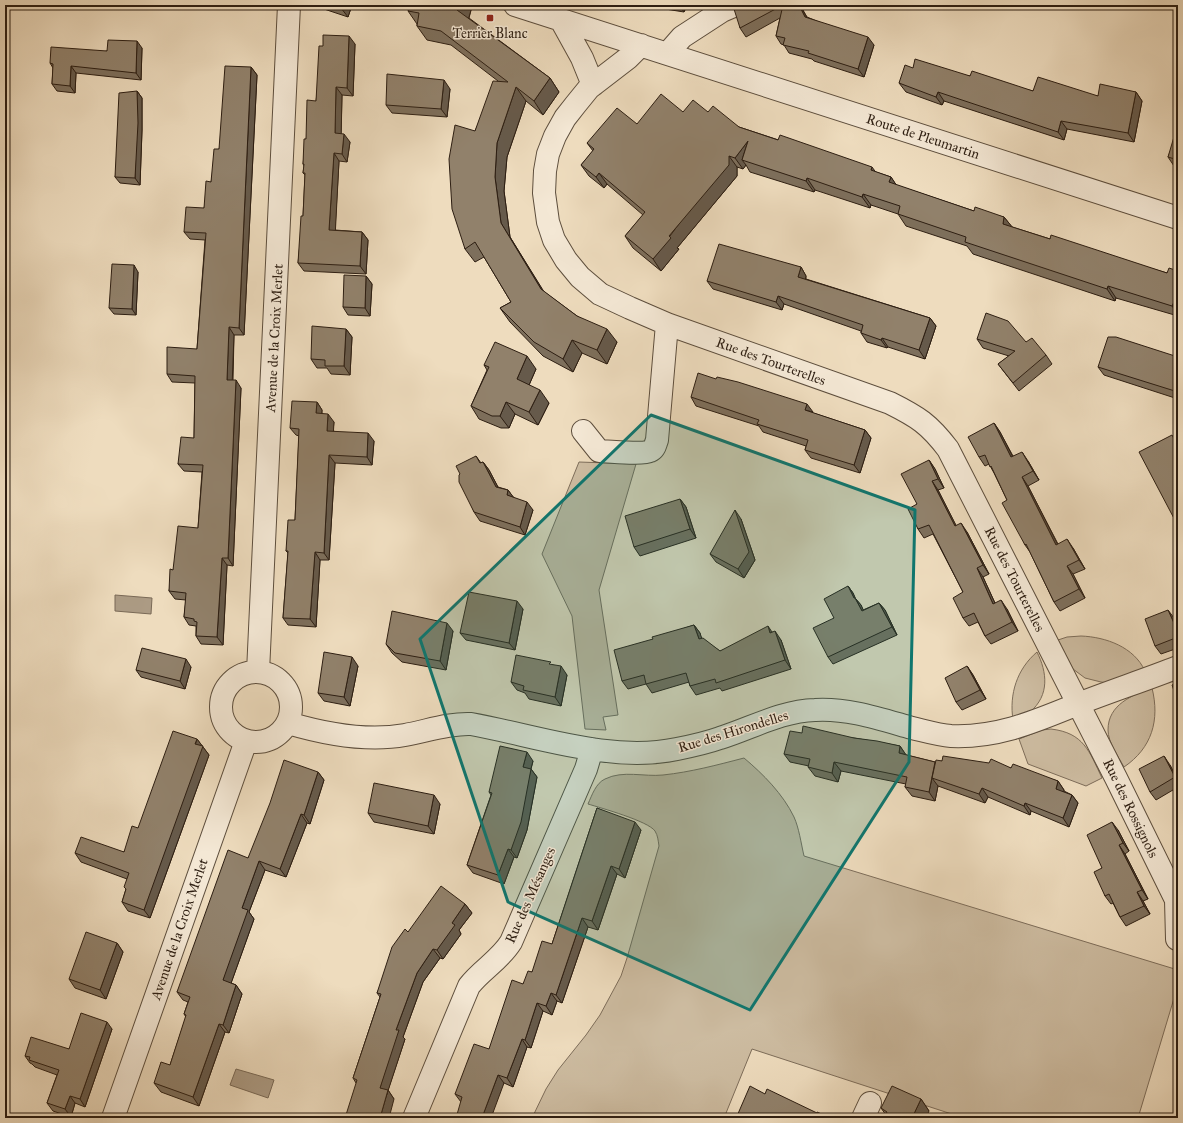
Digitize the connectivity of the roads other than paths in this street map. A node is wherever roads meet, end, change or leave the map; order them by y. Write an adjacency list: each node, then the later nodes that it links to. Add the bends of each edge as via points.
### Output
1 (289, 5): 12 (street, Avenue de la Croix Merlet)
2 (515, 5): 4 (street, Route de Pleumartin)
3 (736, 5): 6 (street, via 722,11 682,38)
4 (561, 20): 5 (street, Route de Pleumartin); 7 (street, via 582,58)
5 (641, 45): 6 (street, Route de Pleumartin); 7 (street, Rue des Tourterelles)
6 (668, 54): 8 (street, Route de Pleumartin)
7 (593, 85): 9 (street, Rue des Tourterelles, via 565,118 548,154 544,193 548,222 554,240 566,260 595,290)
8 (1178, 218)
9 (667, 324): 10 (street, via 657,440 653,449 642,452 599,451); 13 (street, Rue des Tourterelles, via 890,403 917,417 935,432 948,448)
10 (583, 431)
11 (1178, 668): 13 (street, Rue des Hirondelles)
12 (258, 672): 14 (street, via 278,679 287,689 291,709); 15 (street, via 246,673 231,682 224,692 221,704 227,726 235,735)
13 (1079, 704): 16 (street, Rue des Hirondelles, via 1010,730 981,734 951,736 859,714 814,710 778,716 719,738 677,749 613,753); 17 (street, Rue des Rossignols, via 1176,900)
14 (288, 723): 15 (street, via 270,739); 16 (street, Rue des Hirondelles, via 318,731 382,737 471,724)
15 (246, 741): 18 (street, Avenue de la Croix Merlet)
16 (592, 749): 19 (street, Rue des Mésanges, via 586,769 511,942 469,986)
17 (1176, 939)
18 (112, 1118)
19 (414, 1118)

